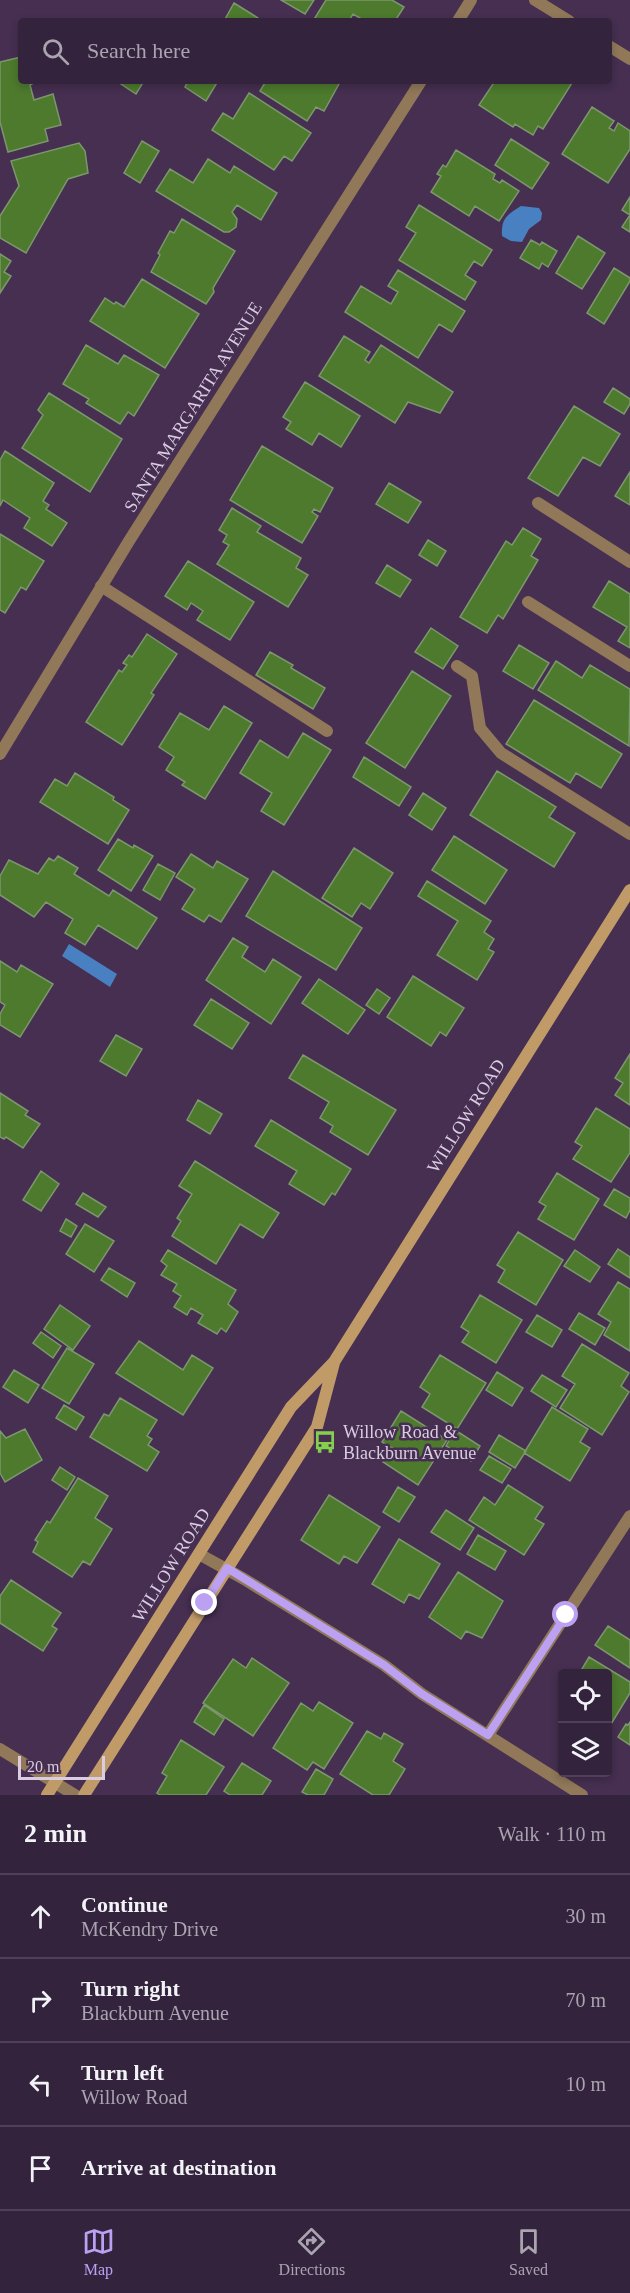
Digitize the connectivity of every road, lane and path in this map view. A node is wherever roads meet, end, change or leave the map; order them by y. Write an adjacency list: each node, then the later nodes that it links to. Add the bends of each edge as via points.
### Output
1 (471, 0): 3 (street)
2 (535, 0): 4 (street)
3 (460, 18)
4 (564, 18)
5 (612, 48): 6 (street)
6 (630, 59)
7 (419, 84): 10 (street, SANTA MARGARITA AVENUE)
8 (538, 503): 9 (street)
9 (630, 562)
10 (101, 586): 14 (street); 15 (street, SANTA MARGARITA AVENUE)
11 (528, 602): 13 (street)
12 (457, 666): 16 (street, via 472,676 480,728 501,753)
13 (630, 666)
14 (327, 731)
15 (0, 754)
16 (630, 834)
17 (630, 890): 18 (main road, WILLOW ROAD)
18 (334, 1362): 20 (main road, WILLOW ROAD, via 291,1407); 21 (main road, WILLOW ROAD, via 316,1427)
19 (630, 1516): 22 (street)
20 (199, 1554): 21 (street); 24 (main road, WILLOW ROAD)
21 (227, 1568): 22 (street); 27 (main road, WILLOW ROAD)
22 (488, 1735): 28 (street)
23 (0, 1749): 24 (street)
24 (55, 1783): 25 (main road, WILLOW ROAD); 26 (street)
25 (47, 1795)
26 (75, 1795)
27 (84, 1795)
28 (582, 1795)

